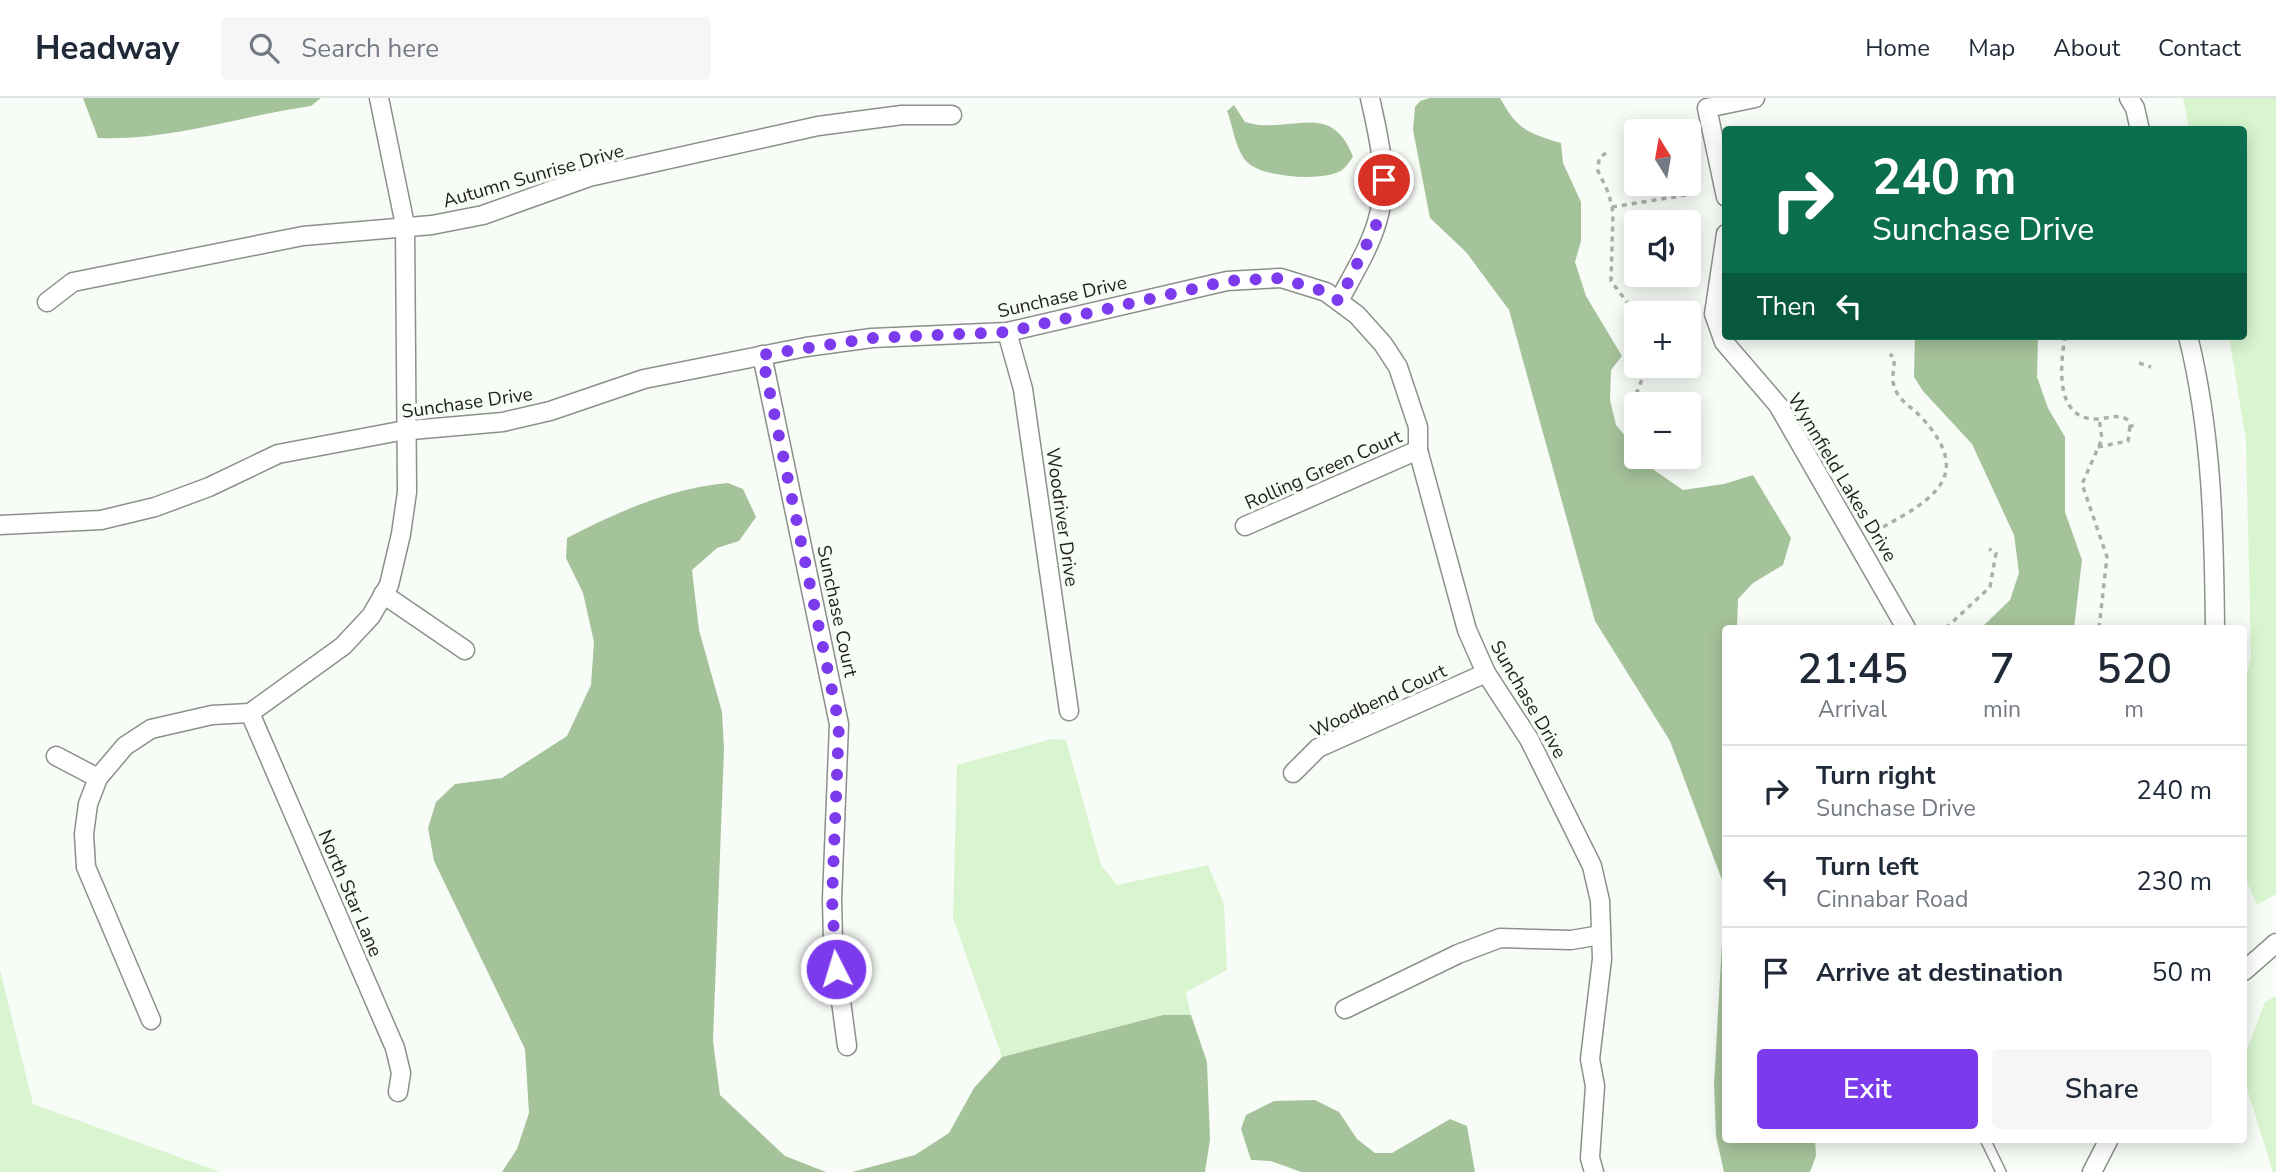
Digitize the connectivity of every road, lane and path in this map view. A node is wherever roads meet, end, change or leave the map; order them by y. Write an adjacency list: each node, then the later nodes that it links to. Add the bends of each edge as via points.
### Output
1 (379, 98): 11 (street)
2 (1370, 98): 13 (street, via 1384,180 1377,223)
3 (1755, 98): 8 (street, via 1707,108)
4 (2129, 98): 6 (street)
5 (952, 115): 11 (street, Autumn Sunrise Drive, via 902,115 818,125 589,177 483,215)
6 (2139, 126)
7 (1606, 153): 10 (path, via 1597,166)
8 (1722, 178)
9 (1686, 196): 10 (path)
10 (1612, 207): 14 (path, via 1611,281)
11 (405, 225): 15 (street, Autumn Sunrise Drive, via 303,236 73,282); 28 (street)
12 (1722, 261): 17 (street, Wynnfield Lakes Drive, via 1714,314)
13 (1339, 301): 16 (street, Sunchase Drive, via 1326,292 1280,278 1227,281); 30 (street, Sunchase Drive, via 1357,315 1398,367 1418,427)
14 (1626, 301)
15 (47, 302)
16 (1007, 332): 22 (street, Sunchase Drive, via 872,338); 42 (street, Woodriver Drive, via 1023,389)
17 (1722, 336)
18 (1723, 340): 36 (street, Wynnfield Lakes Drive, via 1778,405)
19 (2064, 340): 25 (path, via 2060,370 2066,396 2078,414)
20 (2189, 340): 39 (street, via 2206,424)
21 (1890, 354): 33 (path, via 1898,394 1932,432 1948,469 1944,484 1928,501)
22 (762, 355): 28 (street, Sunchase Drive, via 644,379 503,422); 52 (street, Sunchase Court, via 839,724 833,941)
23 (2139, 363): 24 (path)
24 (2151, 367)
25 (2099, 418): 26 (path, via 2120,416); 29 (path, via 2102,439)
26 (2130, 426): 27 (path); 29 (path, via 2128,441)
27 (2137, 426)
28 (409, 431): 31 (street, Sunchase Drive, via 278,454 155,508 101,520); 35 (street, via 401,534)
29 (2098, 447): 38 (path, via 2082,484 2107,557)
30 (1418, 450): 32 (street, Rolling Green Court); 41 (street, Sunchase Drive, via 1467,630)
31 (0, 524)
32 (1245, 526)
33 (1883, 527)
34 (1989, 549): 37 (path, via 1997,553 1990,587)
35 (383, 594): 40 (street); 43 (street, via 371,616 343,646)
36 (1904, 625)
37 (1949, 625)
38 (2099, 625)
39 (2215, 625)
40 (465, 650)
41 (1486, 673): 45 (street, Woodbend Court, via 1318,748); 47 (street, Sunchase Drive, via 1529,738 1577,832 1595,877)
42 (1069, 711)
43 (250, 713): 46 (street, via 212,715 151,729 125,746); 53 (street, North Star Lane, via 395,1048 401,1073)
44 (56, 756): 46 (street)
45 (1293, 773)
46 (97, 778): 51 (street, via 84,834 86,867)
47 (1601, 935): 50 (street, via 1571,940 1500,938); 56 (street, Sunchase Drive, via 1590,1059 1595,1086 1590,1158)
48 (2276, 943): 49 (street)
49 (2247, 964)
50 (1345, 1009)
51 (151, 1020)
52 (847, 1046)
53 (398, 1092)
54 (1987, 1143): 57 (lane)
55 (2107, 1143): 58 (street)
56 (1594, 1172)
57 (2001, 1172)
58 (2092, 1172)

